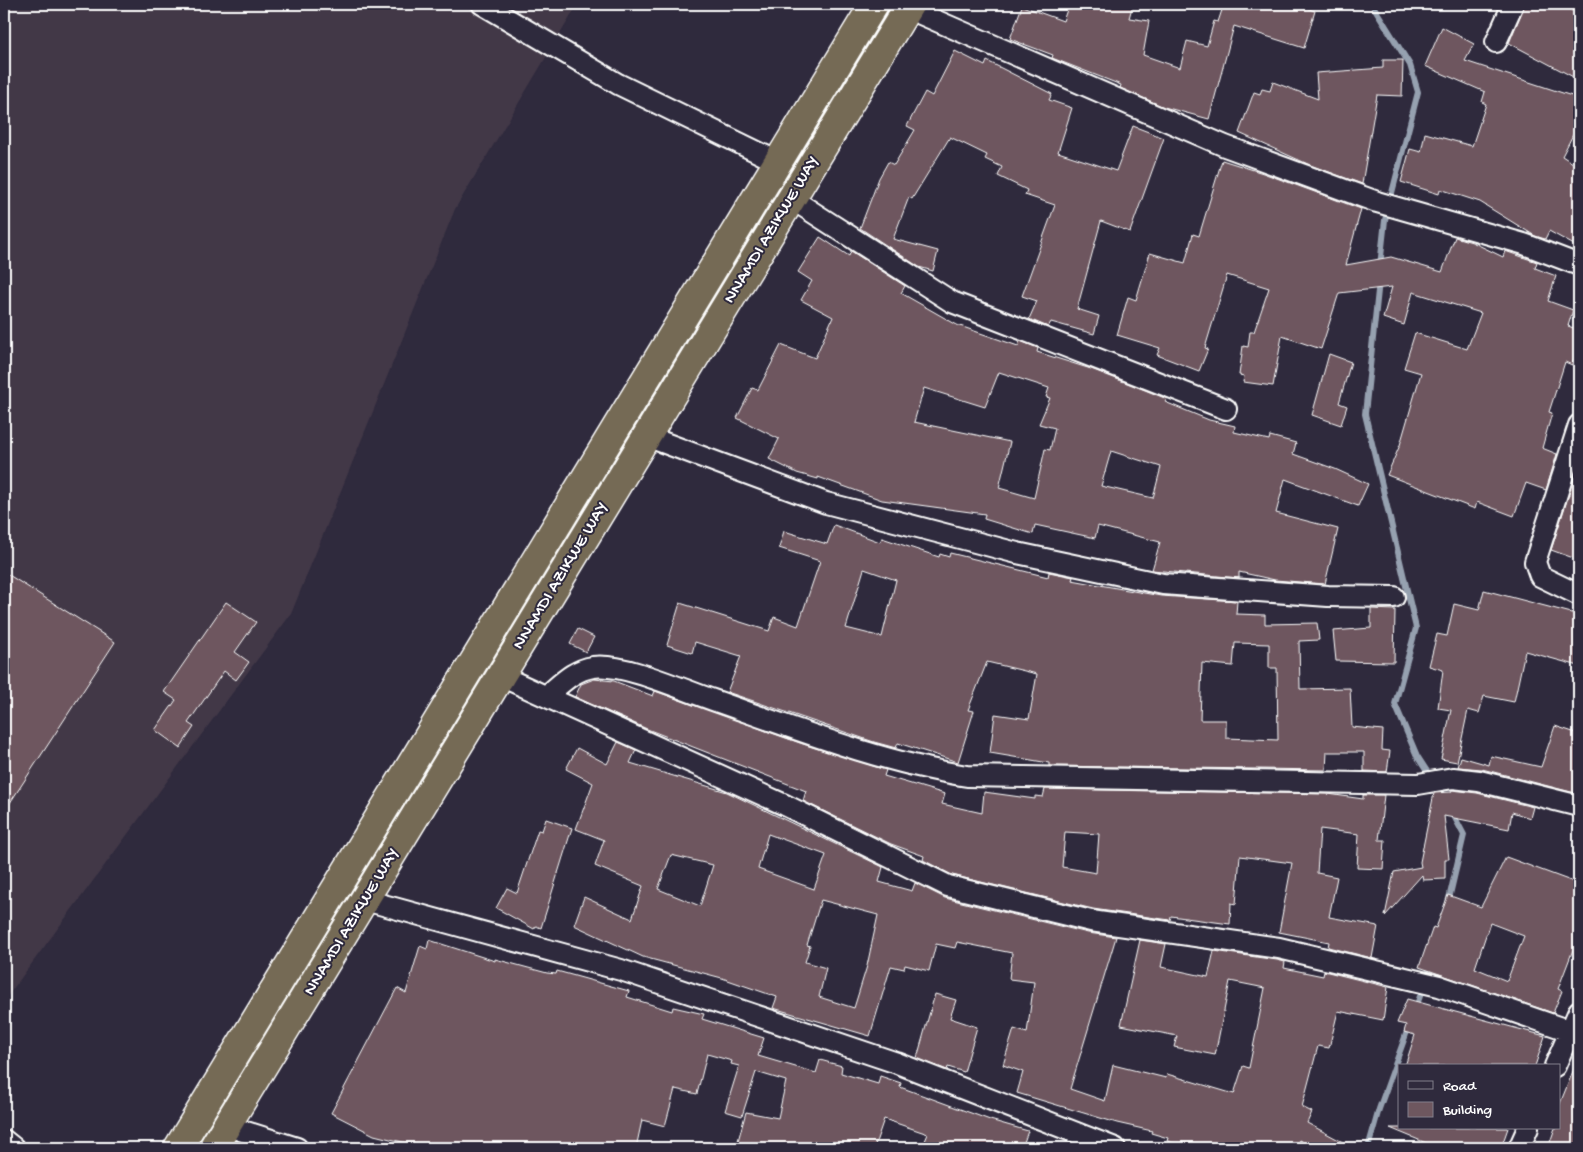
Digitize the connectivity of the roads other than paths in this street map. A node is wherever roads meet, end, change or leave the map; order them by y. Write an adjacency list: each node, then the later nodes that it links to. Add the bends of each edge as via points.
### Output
1 (482, 4): 6 (street, via 618,84)
2 (874, 4): 6 (highway, NNAMDI AZIKWE WAY)
3 (1513, 4): 5 (street)
4 (909, 6): 7 (highway, NNAMDI AZIKWE WAY); 8 (street, via 1225,146 1376,202 1524,244)
5 (1496, 42)
6 (778, 162): 25 (highway, NNAMDI AZIKWE WAY)
7 (792, 199): 9 (street, via 952,302); 11 (highway, NNAMDI AZIKWE WAY)
8 (1579, 265)
9 (1226, 409)
10 (1579, 425): 12 (street, via 1534,562 1540,576)
11 (646, 436): 13 (street, via 826,503 1017,553 1163,584 1328,596); 14 (highway, NNAMDI AZIKWE WAY)
12 (1579, 595)
13 (1394, 597)
14 (501, 676): 15 (street); 17 (highway, NNAMDI AZIKWE WAY)
15 (546, 696): 16 (street, via 572,673 594,667 628,671 840,744 923,769 966,776 1418,784 1454,778 1523,790); 19 (street, via 785,805 948,886 1092,921 1279,948 1439,986)
16 (1579, 806)
17 (365, 900): 22 (highway, NNAMDI AZIKWE WAY); 27 (street, via 621,970 897,1063)
18 (1579, 1011): 19 (street)
19 (1570, 1032): 20 (street)
20 (1556, 1064)
21 (1527, 1130): 28 (street)
22 (220, 1137): 26 (street)
23 (4, 1140): 24 (street)
24 (14, 1148)
25 (178, 1148)
26 (296, 1148)
27 (1115, 1148)
28 (1519, 1148)

